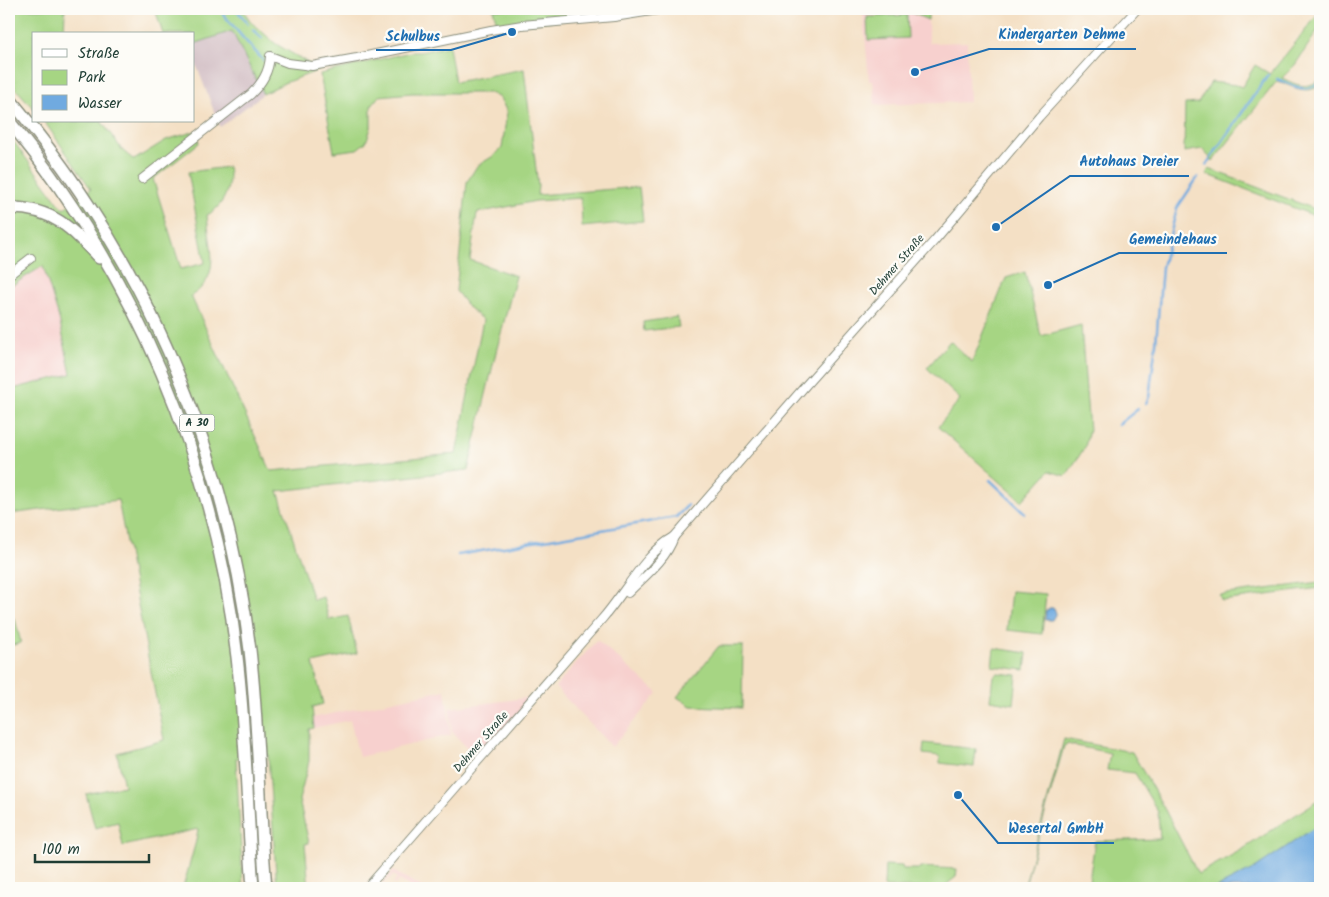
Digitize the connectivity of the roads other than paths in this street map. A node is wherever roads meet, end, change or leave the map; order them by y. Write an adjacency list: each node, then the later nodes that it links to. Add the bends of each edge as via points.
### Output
1 (664, 9): 5 (street, via 491,30 312,66 288,63 270,56 266,73 251,94)
2 (1137, 9): 12 (street, Dehmer Straße, via 1038,118 674,537 652,555 611,610)
3 (9, 98): 11 (highway, A 30, via 88,203 130,273 171,357 210,461 234,552 250,649)
4 (9, 121): 8 (highway, A 30, via 82,220)
5 (142, 179)
6 (9, 208): 8 (highway, via 35,210 55,217)
7 (31, 258): 9 (street)
8 (114, 274): 10 (highway, A 30, via 142,326 164,379 194,459 214,527 237,657)
9 (9, 275)
10 (253, 888)
11 (266, 888)
12 (367, 888)

